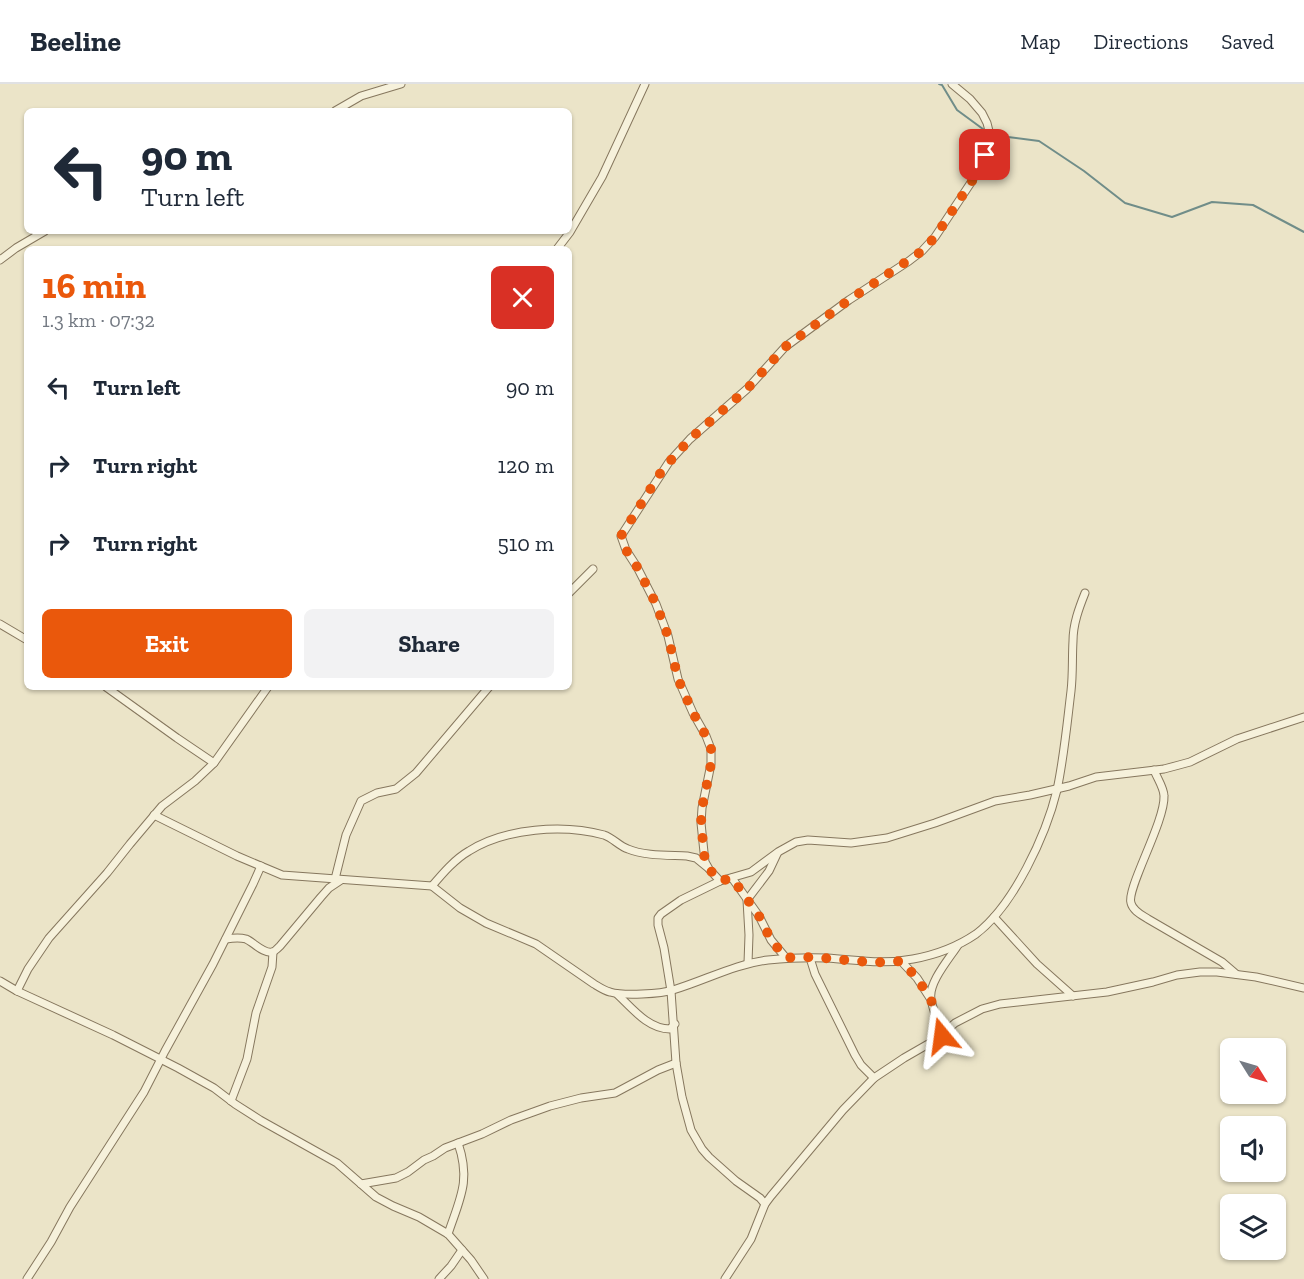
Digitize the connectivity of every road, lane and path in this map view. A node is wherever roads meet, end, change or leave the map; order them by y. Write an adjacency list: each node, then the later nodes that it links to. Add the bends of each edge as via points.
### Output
1 (401, 84): 4 (street, via 362,96)
2 (645, 84): 5 (street, via 602,177)
3 (952, 84): 25 (street, via 982,113 990,135 989,146 972,181 935,237 916,256 785,347 747,389 669,462 621,536 656,604 678,679 711,749 701,823)
4 (340, 108)
5 (572, 229)
6 (40, 234): 9 (street)
7 (568, 234): 8 (street)
8 (559, 246)
9 (0, 260)
10 (593, 569): 11 (street)
11 (572, 590)
12 (1085, 593): 21 (street, via 1072,639 1072,687)
13 (0, 624): 14 (street)
14 (24, 638)
15 (110, 690): 19 (street)
16 (266, 690): 19 (street)
17 (486, 690): 27 (street, via 416,773 396,789 377,792 361,801 346,835)
18 (1304, 717): 20 (street, via 1236,739 1191,762)
19 (214, 763): 22 (street)
20 (1154, 770): 21 (street, via 1103,776); 39 (street, via 1164,798 1130,902 1148,919)
21 (1057, 788): 23 (street, via 995,801 887,838 850,843 802,840); 31 (street, via 1042,835 1025,870)
22 (153, 815): 24 (street); 42 (street, via 41,948)
23 (778, 852): 26 (street, via 751,872); 30 (street)
24 (261, 866): 27 (street, via 287,876); 32 (street)
25 (709, 869): 28 (street); 29 (street, via 694,857 632,851 604,835 532,830 469,850)
26 (732, 878): 28 (street); 30 (street)
27 (338, 879): 29 (street); 34 (street)
28 (720, 881): 43 (street, via 659,915)
29 (432, 886): 44 (street, via 460,908 536,944 594,984)
30 (747, 900): 35 (street); 38 (street)
31 (994, 917): 33 (street); 45 (street)
32 (226, 939): 34 (street, via 245,939); 49 (street)
33 (959, 943): 37 (street); 46 (street, via 939,973)
34 (273, 952): 52 (street, via 247,1059)
35 (786, 958): 36 (street); 38 (street)
36 (810, 958): 37 (street); 51 (street, via 855,1055)
37 (901, 961): 46 (street)
38 (748, 963): 43 (street)
39 (1236, 974): 41 (street); 45 (street, via 1188,973)
40 (0, 981): 42 (street)
41 (1304, 988)
42 (17, 991): 49 (street)
43 (671, 991): 44 (street); 47 (street)
44 (617, 994): 47 (street, via 650,1024 670,1029)
45 (1073, 996): 48 (street, via 991,1006 961,1019)
46 (931, 1000): 48 (street)
47 (675, 1024): 50 (street)
48 (942, 1036): 51 (street)
49 (161, 1060): 52 (street); 58 (street)
50 (676, 1063): 53 (street, via 615,1093 537,1110); 55 (street, via 687,1115 702,1149)
51 (874, 1078): 55 (street)
52 (231, 1101): 54 (street, via 338,1162)
53 (458, 1143): 54 (street, via 403,1175); 56 (street, via 465,1178)
54 (361, 1184): 56 (street, via 383,1201)
55 (765, 1204): 61 (street, via 751,1239)
56 (448, 1234): 57 (street)
57 (462, 1250): 59 (street); 60 (street)
58 (27, 1279)
59 (439, 1279)
60 (484, 1279)
61 (725, 1279)

